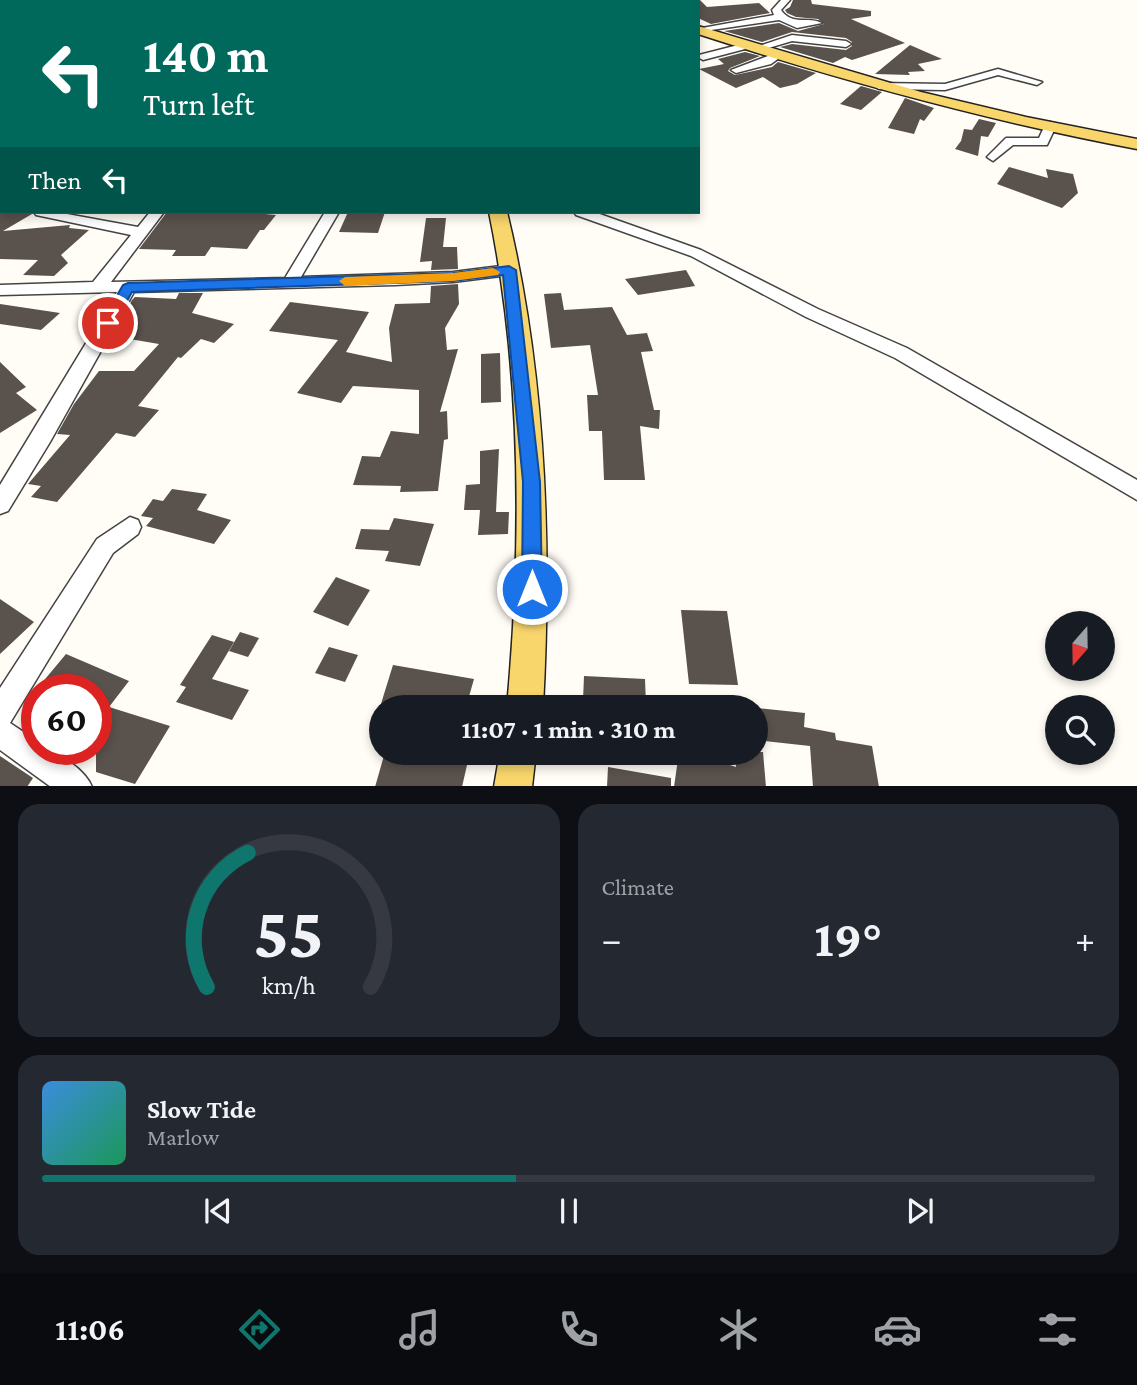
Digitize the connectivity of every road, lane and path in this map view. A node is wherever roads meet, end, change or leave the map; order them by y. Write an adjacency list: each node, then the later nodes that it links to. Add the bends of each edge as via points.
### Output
1 (786, 0): 2 (street, via 776,10)
2 (780, 17): 3 (street, via 797,25); 4 (street)
3 (817, 23)
4 (700, 31): 6 (main road)
5 (846, 44): 6 (street, via 792,38)
6 (751, 47): 7 (main road); 8 (street)
7 (777, 56): 9 (street); 11 (main road, via 878,85)
8 (703, 57)
9 (736, 70)
10 (1037, 82): 11 (street, via 992,72)
11 (925, 93): 12 (main road)
12 (1050, 126): 13 (main road); 14 (street, via 1043,142 1010,141)
13 (1137, 144)
14 (993, 157)
15 (48, 214): 20 (street)
16 (155, 214): 20 (street)
17 (331, 214): 22 (street)
18 (498, 214): 21 (main road)
19 (587, 214): 26 (street, via 696,253 901,353)
20 (140, 232): 24 (street)
21 (509, 270): 22 (street, via 453,277); 29 (main road, via 531,482 532,589)
22 (290, 283): 23 (street)
23 (128, 288): 24 (street); 27 (street)
24 (97, 289): 25 (street)
25 (0, 290)
26 (1137, 491)
27 (0, 504)
28 (130, 527): 30 (street, via 105,546)
29 (525, 695)
30 (0, 713)
31 (0, 733): 33 (street)
32 (516, 765): 34 (main road)
33 (77, 786)
34 (513, 786)

